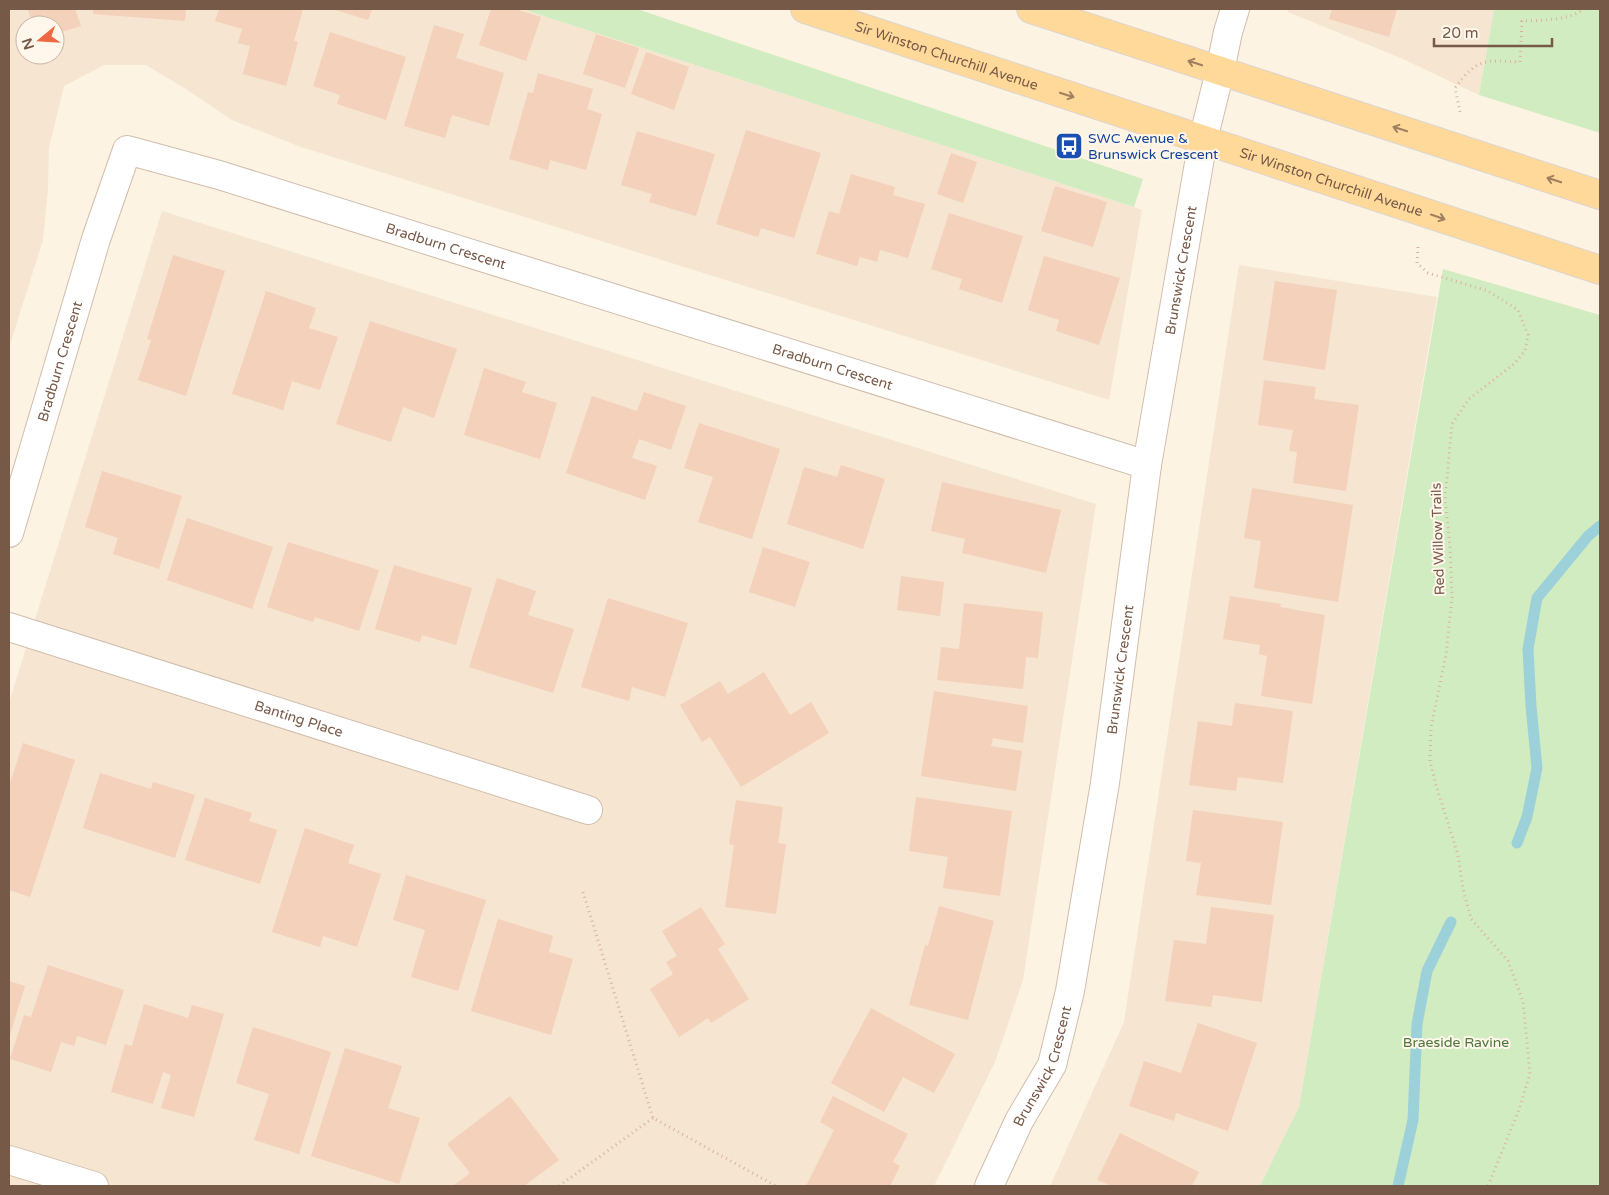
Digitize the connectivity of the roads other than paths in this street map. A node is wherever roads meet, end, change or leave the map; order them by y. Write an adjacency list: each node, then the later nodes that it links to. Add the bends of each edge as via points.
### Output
1 (805, 9): 5 (main road, Sir Winston Churchill Avenue, one-way to 5)
2 (1030, 9): 4 (main road, one-way to 2)
3 (1235, 9): 4 (street, Brunswick Crescent)
4 (1220, 71): 5 (street, Brunswick Crescent); 6 (main road, one-way to 4)
5 (1203, 140): 7 (main road, Sir Winston Churchill Avenue, one-way to 7); 8 (street, Brunswick Crescent)
6 (1600, 195)
7 (1600, 270)
8 (1147, 465): 9 (street, Bradburn Crescent, via 229,178 127,150 96,240); 14 (street, Brunswick Crescent, via 1105,783 1070,991 1052,1066 1019,1120)
9 (9, 534)
10 (9, 627): 11 (street, Banting Place)
11 (588, 810)
12 (9, 1160): 13 (street)
13 (94, 1186)
14 (989, 1186)

